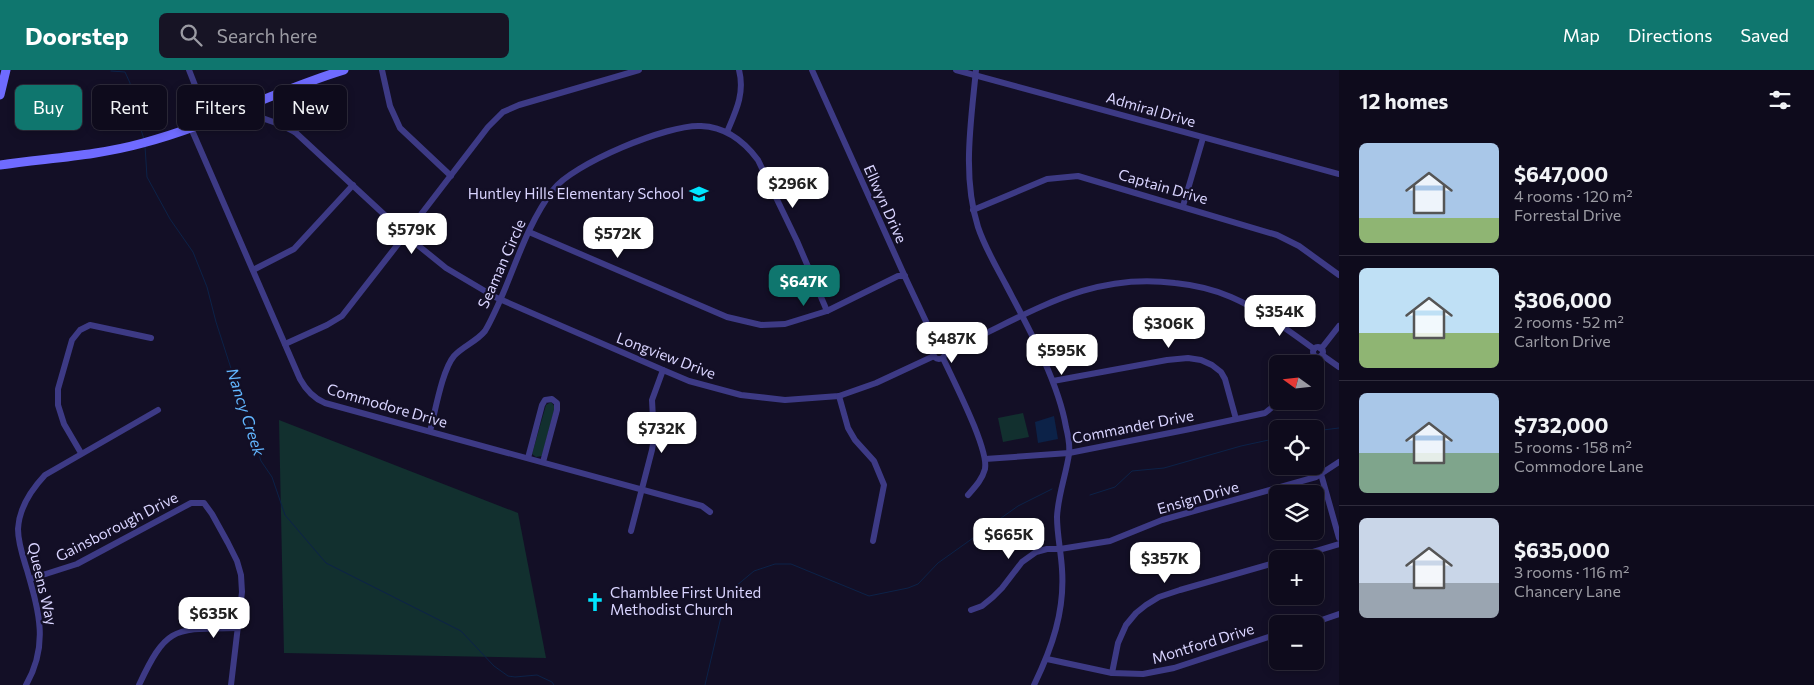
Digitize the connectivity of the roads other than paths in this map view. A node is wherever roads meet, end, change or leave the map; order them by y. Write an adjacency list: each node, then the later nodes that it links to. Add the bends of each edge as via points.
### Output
1 (6, 70): 12 (street)
2 (188, 70): 10 (street)
3 (344, 70): 11 (street)
4 (382, 70): 21 (street, via 390,106 398,124)
5 (639, 70): 21 (street, via 511,108 488,127)
6 (739, 70): 17 (street, via 741,97)
7 (812, 70): 30 (street, Ellwyn Drive)
8 (956, 70): 9 (street, Admiral Drive)
9 (976, 73): 18 (street, Admiral Drive); 24 (street, via 969,140)
10 (194, 85)
11 (302, 85)
12 (0, 95)
13 (264, 119): 16 (street)
14 (185, 130): 19 (street, via 111,150)
15 (192, 130): 28 (street, Commodore Drive)
16 (295, 132): 22 (street)
17 (727, 132): 26 (street, Seaman Circle, via 702,126 682,128 593,160 554,188); 32 (street, Seaman Circle, via 742,142 758,160)
18 (1203, 138): 20 (street, Admiral Drive); 23 (street)
19 (0, 165)
20 (1339, 174)
21 (451, 176): 25 (street)
22 (353, 185): 25 (street); 28 (street, via 294,250)
23 (1183, 206): 24 (street, Captain Drive, via 1078,176 1047,179); 29 (street, Captain Drive, via 1277,235 1299,246)
24 (973, 210): 33 (street, via 985,246)
25 (405, 231): 27 (street, via 400,236)
26 (529, 232): 31 (street, Seaman Circle); 32 (street, via 727,317 773,325 799,321)
27 (406, 238): 31 (street, Longview Drive, via 446,268); 36 (street, via 342,316)
28 (253, 270): 36 (street, Commodore Drive)
29 (1339, 275)
30 (904, 276): 32 (street); 37 (street, Ellwyn Drive)
31 (500, 299): 43 (street, Longview Drive); 49 (street, Seaman Circle, via 481,336 461,350 447,367)
32 (827, 310)
33 (1022, 316): 37 (street, via 978,337); 38 (street, via 1063,297 1112,283 1173,282 1240,301); 44 (street)
34 (1339, 326): 38 (street)
35 (151, 338): 51 (street, via 90,325 80,330 72,340 58,389 58,405 64,424)
36 (285, 344): 49 (street, Commodore Drive, via 305,388 321,402)
37 (942, 349): 40 (street, via 934,351); 41 (street, via 946,355)
38 (1318, 352): 39 (street); 42 (street)
39 (1316, 355)
40 (934, 356): 41 (street); 45 (street, Longview Drive)
41 (944, 358): 53 (street)
42 (1339, 367)
43 (662, 370): 45 (street, Longview Drive, via 717,389 764,399); 59 (street, via 652,400 653,444)
44 (1053, 381): 48 (street, via 1168,360 1201,360 1216,368 1225,379); 50 (street, via 1066,426)
45 (839, 396): 64 (street, via 848,428 874,461 884,484)
46 (158, 410): 51 (street, Queens Way)
47 (1269, 410): 48 (street, Commander Drive)
48 (1236, 419): 50 (street, Commander Drive)
49 (430, 432): 52 (street, Commodore Drive)
50 (1069, 453): 53 (street, Commander Drive); 66 (street, via 1057,517)
51 (81, 454): 69 (street, Queens Way, via 45,474 20,515 20,545)
52 (528, 458): 54 (street, Commodore Drive); 54 (street, via 542,405 545,400 552,399 557,403 557,410)
53 (985, 459): 60 (street, via 981,480)
54 (543, 462): 59 (street, Commodore Drive)
55 (1339, 462): 56 (street, Ensign Drive)
56 (1324, 472)
57 (1318, 475): 66 (street, Ensign Drive, via 1162,520 1110,541)
58 (1321, 475): 63 (street)
59 (642, 490): 61 (street, Commodore Drive, via 702,506); 62 (street)
60 (968, 495)
61 (710, 512)
62 (631, 531)
63 (1339, 538)
64 (873, 541)
65 (1339, 544): 67 (street)
66 (1060, 549): 70 (street, Ensign Drive, via 1047,549 1028,556 993,597); 75 (street, via 1063,599)
67 (1319, 550)
68 (1269, 565): 76 (street, via 1180,590 1146,605 1126,625 1118,643)
69 (30, 579): 73 (street, Gainsborough Drive, via 78,564 191,503 204,504 232,552 241,575); 77 (street, Queens Way, via 41,636 40,648)
70 (971, 610)
71 (1339, 614): 72 (street)
72 (1324, 619)
73 (238, 628): 78 (street, via 194,628 176,633 153,655); 79 (street, Gainsborough Drive)
74 (1269, 637): 76 (street, Montford Drive, via 1158,672)
75 (1047, 659): 76 (street, Montford Drive); 80 (street)
76 (1112, 673)
77 (26, 685)
78 (139, 685)
79 (231, 685)
80 (1034, 685)

